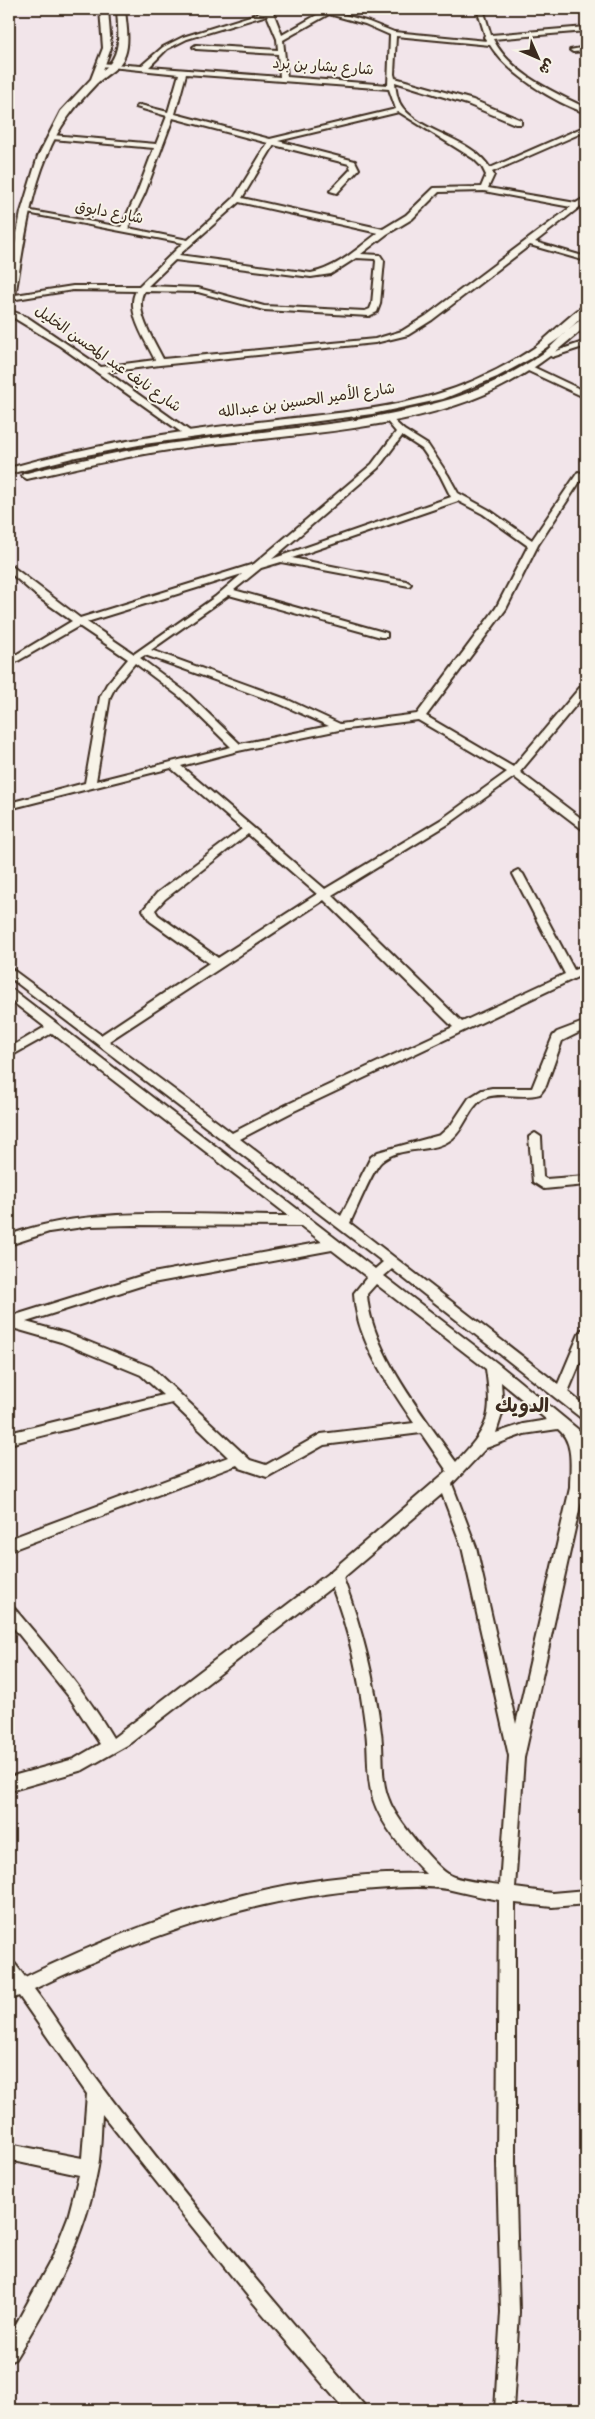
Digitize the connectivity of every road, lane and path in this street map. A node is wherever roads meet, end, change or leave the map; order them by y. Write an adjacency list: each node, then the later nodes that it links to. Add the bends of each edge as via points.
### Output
1 (104, 9): 15 (street, via 107,48)
2 (120, 9): 16 (street, via 123,48)
3 (318, 9): 6 (street)
4 (480, 9): 10 (street)
5 (269, 11): 9 (street); 17 (street, via 186,38 165,48)
6 (328, 12): 8 (street); 9 (street)
7 (586, 29): 10 (street)
8 (393, 34): 10 (street); 21 (street)
9 (280, 39): 14 (street)
10 (488, 40): 24 (street, via 519,73)
11 (196, 48): 14 (street)
12 (586, 49): 13 (street)
13 (573, 50)
14 (281, 52): 19 (street)
15 (101, 64): 16 (street, شارع بشار بن برد); 20 (street)
16 (114, 66): 17 (street, شارع بشار بن برد); 20 (street)
17 (143, 68): 18 (street, شارع بشار بن برد)
18 (182, 72): 19 (street, شارع بشار بن برد); 25 (street)
19 (284, 78): 21 (street, شارع بشار بن برد)
20 (95, 80): 28 (street, via 64,114)
21 (392, 83): 23 (street, شارع بشار بن برد); 26 (street, via 470,102)
22 (140, 107): 25 (street)
23 (400, 110): 29 (street); 31 (street, via 468,152)
24 (586, 111)
25 (171, 114): 29 (street); 30 (street)
26 (518, 122)
27 (586, 128): 31 (street)
28 (52, 137): 30 (street); 37 (street, via 36,172)
29 (273, 140): 33 (street, via 354,164 355,169); 34 (street)
30 (157, 146): 38 (street, via 141,193)
31 (489, 170): 32 (street, via 489,180)
32 (484, 189): 36 (street); 39 (street, via 437,190 409,216)
33 (334, 191)
34 (236, 198): 39 (street); 40 (street)
35 (586, 199): 36 (street)
36 (575, 205): 41 (street)
37 (26, 212): 38 (street, شارع دابوق); 46 (street)
38 (123, 230): 40 (street, شارع دابوق)
39 (384, 232): 42 (street)
40 (188, 242): 43 (street)
41 (527, 242): 44 (street); 52 (street, via 429,318 398,335 375,341)
42 (354, 256): 43 (street, via 328,272 311,275); 45 (street, via 374,257 380,261 376,304 374,310 366,314 264,308 198,290)
43 (173, 257): 45 (street)
44 (586, 259)
45 (142, 288): 46 (street, via 73,288); 52 (street, via 136,299 137,307)
46 (9, 300)
47 (586, 308): 55 (street, شارع الأمير الحسين بن عبدالله, via 537,351)
48 (9, 312): 54 (street, شارع نايف عبد المحسن الخليل)
49 (586, 321): 51 (street, شارع الأمير الحسين بن عبدالله)
50 (586, 344): 51 (street)
51 (552, 354): 53 (street, شارع الأمير الحسين بن عبدالله)
52 (160, 362): 54 (street)
53 (529, 368): 56 (street, شارع الأمير الحسين بن عبدالله); 57 (street)
54 (101, 370): 60 (street, شارع نايف عبد المحسن الخليل)
55 (489, 375): 56 (street); 60 (street, شارع الأمير الحسين بن عبدالله, via 458,390 416,402)
56 (503, 381): 58 (street, شارع الأمير الحسين بن عبدالله, via 448,405)
57 (586, 394)
58 (388, 419): 59 (street); 63 (street, شارع الأمير الحسين بن عبدالله, via 147,451)
59 (401, 432): 64 (street, via 425,447); 68 (street, via 375,466)
60 (188, 434): 61 (street, شارع الأمير الحسين بن عبدالله, via 95,449)
61 (9, 470)
62 (581, 474): 65 (street)
63 (9, 480)
64 (457, 498): 65 (street, via 486,512); 66 (street)
65 (533, 545): 77 (street, via 501,609)
66 (281, 560): 68 (street); 69 (street)
67 (9, 567): 71 (street, via 28,586)
68 (255, 567): 70 (street); 71 (street)
69 (406, 584)
70 (227, 591): 72 (street); 73 (street)
71 (78, 622): 74 (street); 75 (street)
72 (384, 635)
73 (144, 651): 74 (street); 78 (street, via 282,701)
74 (134, 658): 79 (street, via 190,702); 82 (street, via 105,697)
75 (9, 663)
76 (586, 687): 81 (street)
77 (420, 717): 78 (street); 81 (street)
78 (339, 728): 79 (street)
79 (238, 748): 80 (street)
80 (173, 764): 82 (street); 85 (street)
81 (514, 772): 84 (street); 87 (street, via 480,799)
82 (90, 786): 83 (street)
83 (9, 806)
84 (586, 827)
85 (248, 829): 87 (street); 88 (street, via 161,896 149,910 154,918)
86 (518, 874): 91 (street)
87 (325, 895): 88 (street); 95 (street)
88 (217, 963): 96 (street)
89 (586, 969): 91 (street)
90 (9, 971): 96 (street)
91 (572, 977): 95 (street)
92 (9, 993): 94 (street)
93 (586, 1025): 102 (street, via 557,1039 536,1091 486,1094 473,1102 445,1137 390,1151 375,1160)
94 (53, 1027): 97 (street); 101 (street)
95 (461, 1028): 99 (street)
96 (100, 1040): 99 (street)
97 (9, 1053)
98 (535, 1137): 100 (street, via 537,1179 540,1182)
99 (232, 1138): 102 (street)
100 (586, 1181)
101 (304, 1221): 103 (street, via 98,1220 62,1224); 104 (street)
102 (343, 1224): 105 (street)
103 (9, 1240)
104 (335, 1245): 106 (street); 107 (street, via 147,1279)
105 (392, 1262): 106 (street); 110 (street)
106 (374, 1277): 109 (street); 114 (street, via 362,1289 360,1296 366,1326 395,1383)
107 (9, 1322): 111 (street, via 64,1338 138,1366)
108 (586, 1334): 110 (street)
109 (492, 1367): 113 (street); 117 (street, via 496,1411 491,1429)
110 (560, 1394): 112 (street)
111 (175, 1397): 116 (street); 119 (street)
112 (586, 1414)
113 (560, 1423): 115 (street); 117 (street, via 523,1429)
114 (425, 1426): 119 (street, via 321,1440 267,1471 245,1464); 120 (street)
115 (572, 1434): 118 (street); 123 (street, via 579,1470)
116 (9, 1439)
117 (481, 1444): 120 (street)
118 (586, 1444)
119 (240, 1458): 124 (street)
120 (455, 1472): 121 (street)
121 (445, 1482): 125 (street); 128 (street, via 469,1547)
122 (586, 1498): 123 (street)
123 (572, 1506): 128 (street)
124 (9, 1545)
125 (335, 1576): 127 (street); 130 (street, via 350,1613 360,1657 374,1735 381,1802 406,1839)
126 (9, 1612): 127 (street, via 73,1688 95,1718)
127 (110, 1748): 129 (street, via 78,1765)
128 (516, 1758): 131 (street)
129 (9, 1784)
130 (445, 1882): 131 (street); 134 (street, via 402,1880 332,1884 262,1896 151,1933)
131 (507, 1894): 132 (street, via 550,1900); 140 (street, via 506,2162 510,2312)
132 (586, 1897)
133 (9, 1970): 134 (street)
134 (16, 1989): 135 (street)
135 (96, 2092): 137 (street); 139 (street)
136 (9, 2152): 137 (street)
137 (88, 2168): 138 (street, via 77,2216 60,2261)
138 (9, 2353)
139 (357, 2410)
140 (504, 2410)

